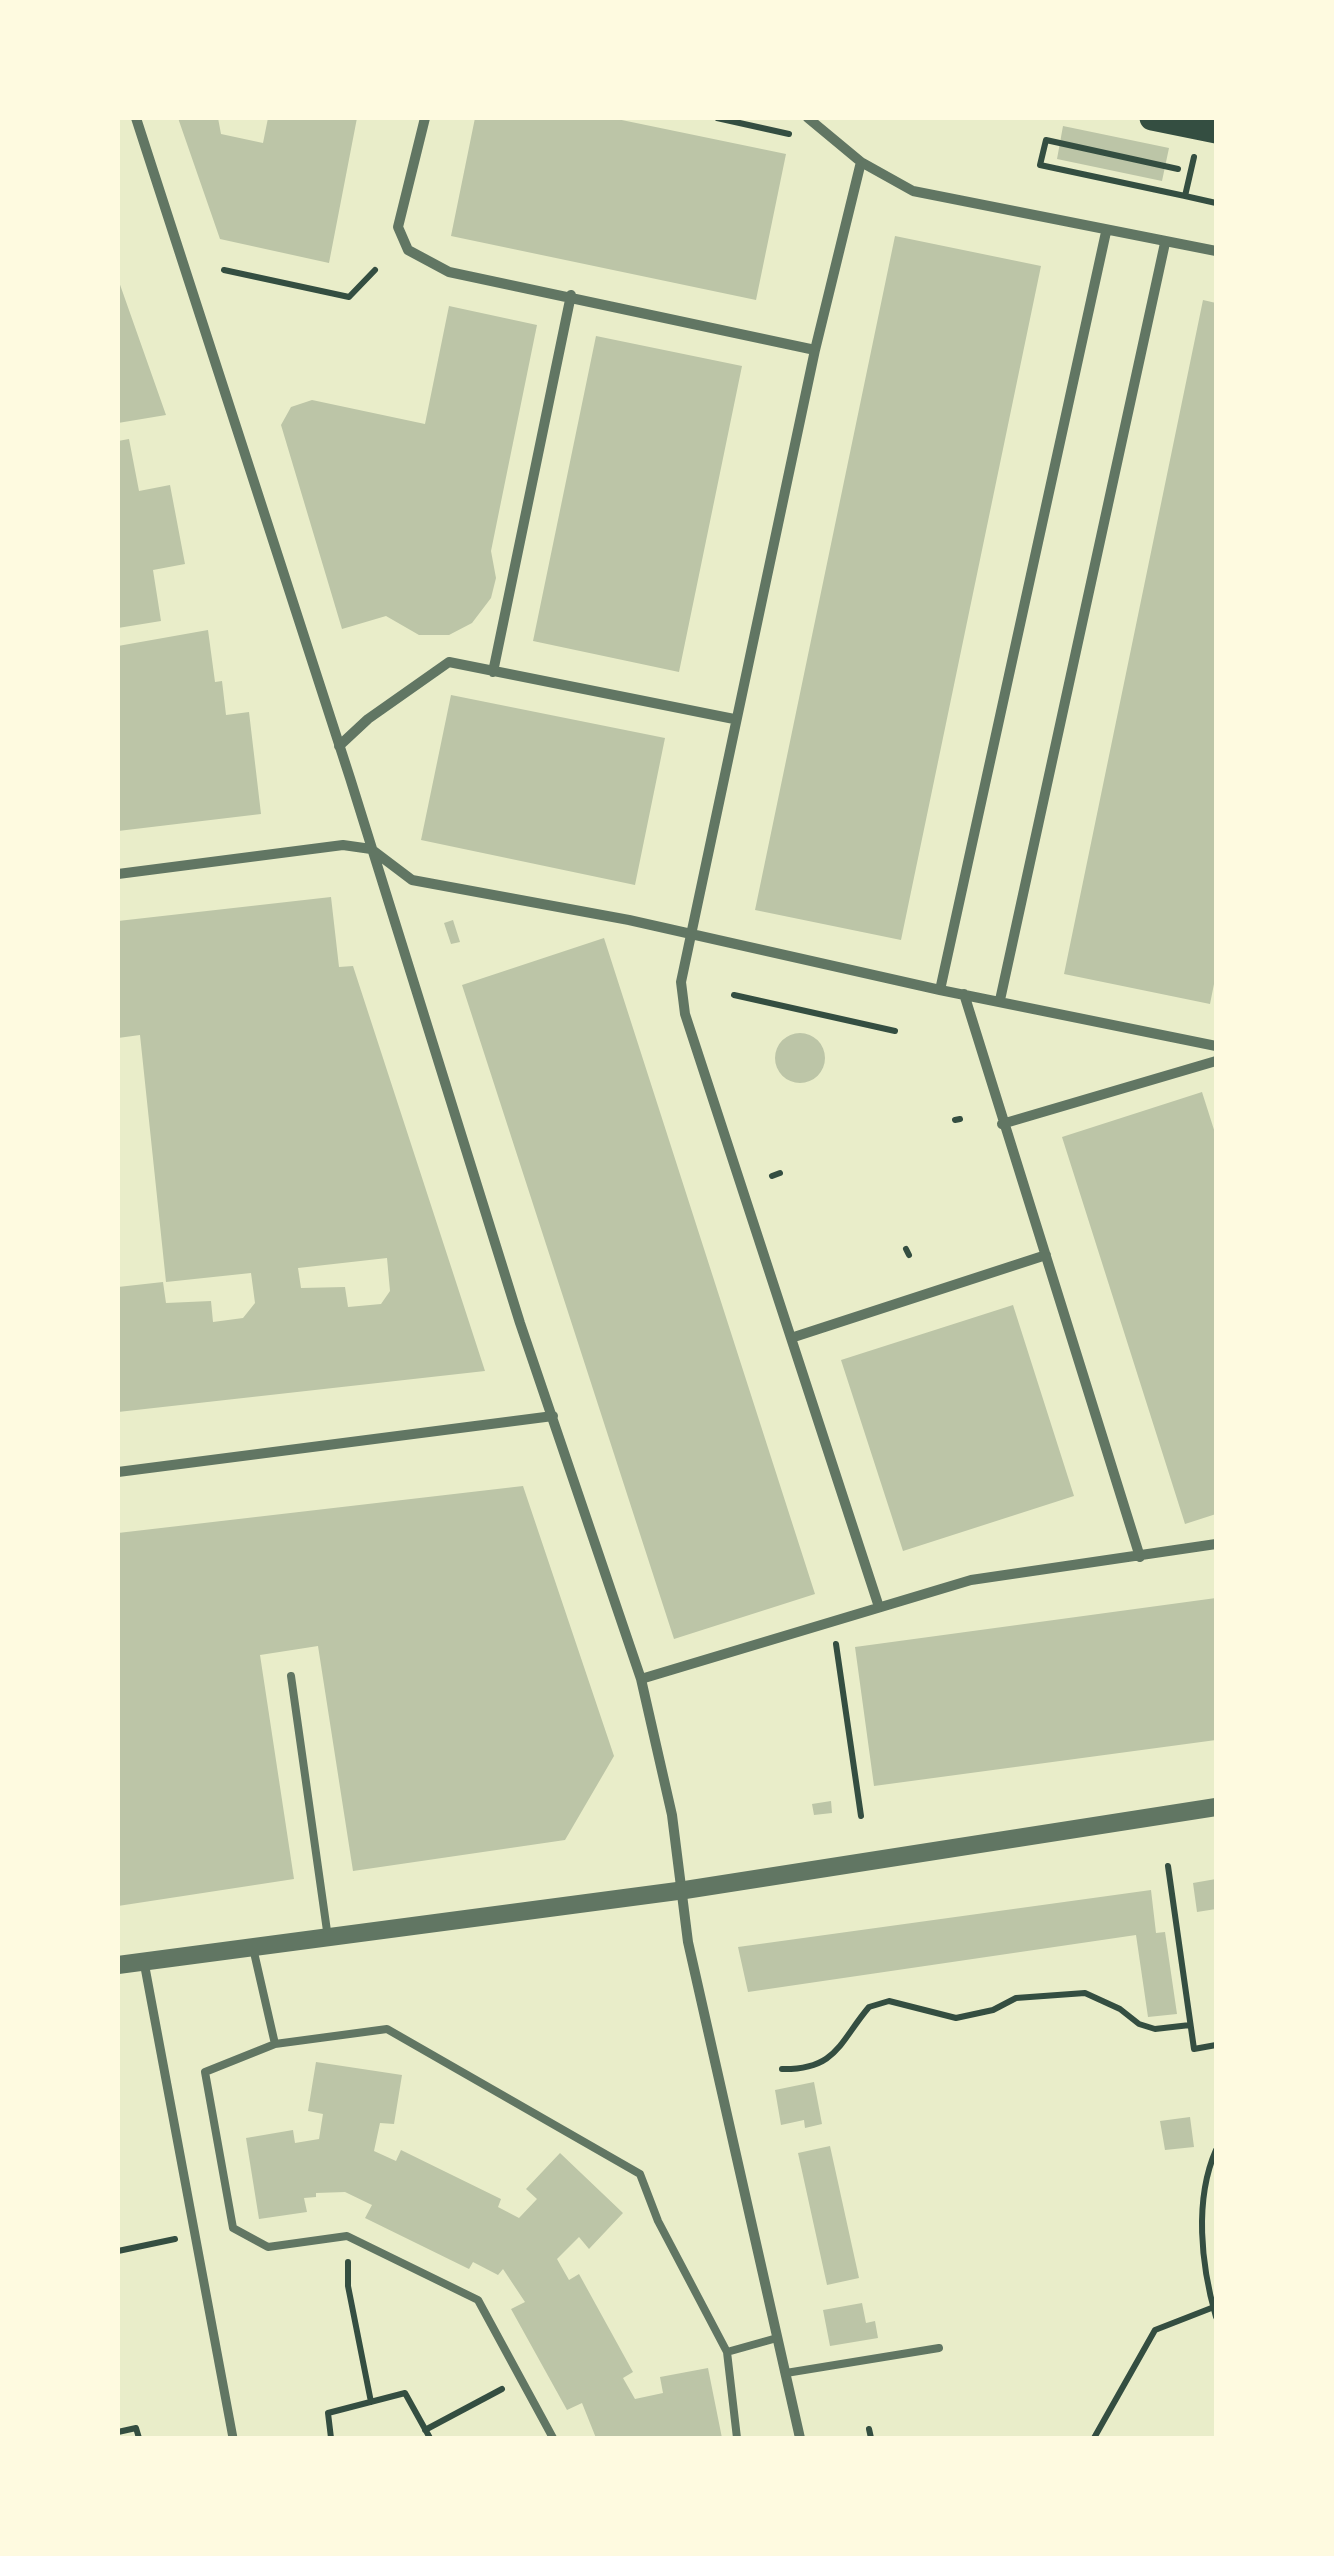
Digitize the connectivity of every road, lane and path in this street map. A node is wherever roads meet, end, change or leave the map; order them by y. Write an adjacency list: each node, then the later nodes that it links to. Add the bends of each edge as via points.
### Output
1 (136, 118): 21 (street)
2 (424, 118): 17 (street, via 398,227 408,250 449,272)
3 (717, 118): 6 (path)
4 (807, 118): 8 (street)
5 (1152, 118): 7 (main road)
6 (802, 137)
7 (1206, 139): 10 (path)
8 (862, 162): 12 (street, via 913,191); 18 (street)
9 (1178, 169): 10 (path, via 1046,140 1040,166)
10 (1186, 196): 11 (path)
11 (1216, 203)
12 (1106, 232): 13 (street); 25 (street)
13 (1164, 242): 14 (street); 28 (street)
14 (1216, 251)
15 (224, 270): 16 (path, via 349,297)
16 (376, 270)
17 (572, 295): 18 (street); 19 (street)
18 (815, 350): 20 (street)
19 (493, 672): 20 (street); 21 (street, via 449,662)
20 (734, 719): 24 (street)
21 (340, 746): 22 (street)
22 (371, 850): 23 (street, via 344,846); 24 (street, via 412,880); 35 (street)
23 (118, 874)
24 (688, 935): 25 (street); 34 (street, via 681,982 685,1014)
25 (940, 990): 27 (street)
26 (734, 994): 29 (path)
27 (964, 994): 28 (street); 32 (street)
28 (1000, 1000): 30 (street)
29 (896, 1031)
30 (1216, 1046)
31 (1216, 1061): 32 (street)
32 (1002, 1124): 33 (street)
33 (1046, 1255): 34 (street); 38 (street)
34 (794, 1337): 39 (street)
35 (553, 1416): 36 (street); 42 (street)
36 (118, 1472)
37 (1216, 1544): 38 (street)
38 (1140, 1557): 39 (street, via 971,1580)
39 (879, 1608): 42 (street)
40 (833, 1633): 44 (path)
41 (292, 1676): 47 (lane)
42 (641, 1679): 46 (street)
43 (1216, 1808): 46 (street)
44 (860, 1816)
45 (1168, 1866): 51 (path)
46 (684, 1890): 47 (street); 59 (street, via 688,1942)
47 (328, 1938): 48 (street)
48 (253, 1948): 49 (street); 52 (lane)
49 (144, 1962): 50 (street); 69 (street)
50 (118, 1965)
51 (1190, 2025): 53 (path, via 1194,2049); 54 (path, via 1155,2029 1085,1993 1016,1998 956,2018 889,2001 869,2007 842,2050 802,2070)
52 (275, 2044): 56 (lane, via 205,2072 233,2228 268,2246); 61 (lane, via 387,2029 640,2174)
53 (1216, 2046)
54 (782, 2069)
55 (1216, 2150): 57 (path, via 1202,2228)
56 (347, 2236): 63 (lane, via 478,2300); 64 (path, via 348,2286)
57 (1214, 2307): 58 (path); 76 (path, via 1155,2330)
58 (1216, 2317)
59 (778, 2338): 61 (lane); 62 (street)
60 (939, 2348): 62 (lane)
61 (726, 2352): 73 (lane)
62 (786, 2373): 74 (street)
63 (522, 2381): 66 (path); 72 (lane)
64 (371, 2402): 66 (path, via 405,2393); 70 (path, via 328,2413)
65 (868, 2429): 75 (path)
66 (425, 2430): 71 (path)
67 (118, 2432): 68 (path, via 136,2428)
68 (138, 2438)
69 (234, 2438)
70 (330, 2438)
71 (430, 2438)
72 (553, 2438)
73 (738, 2438)
74 (800, 2438)
75 (871, 2438)
76 (1094, 2438)

